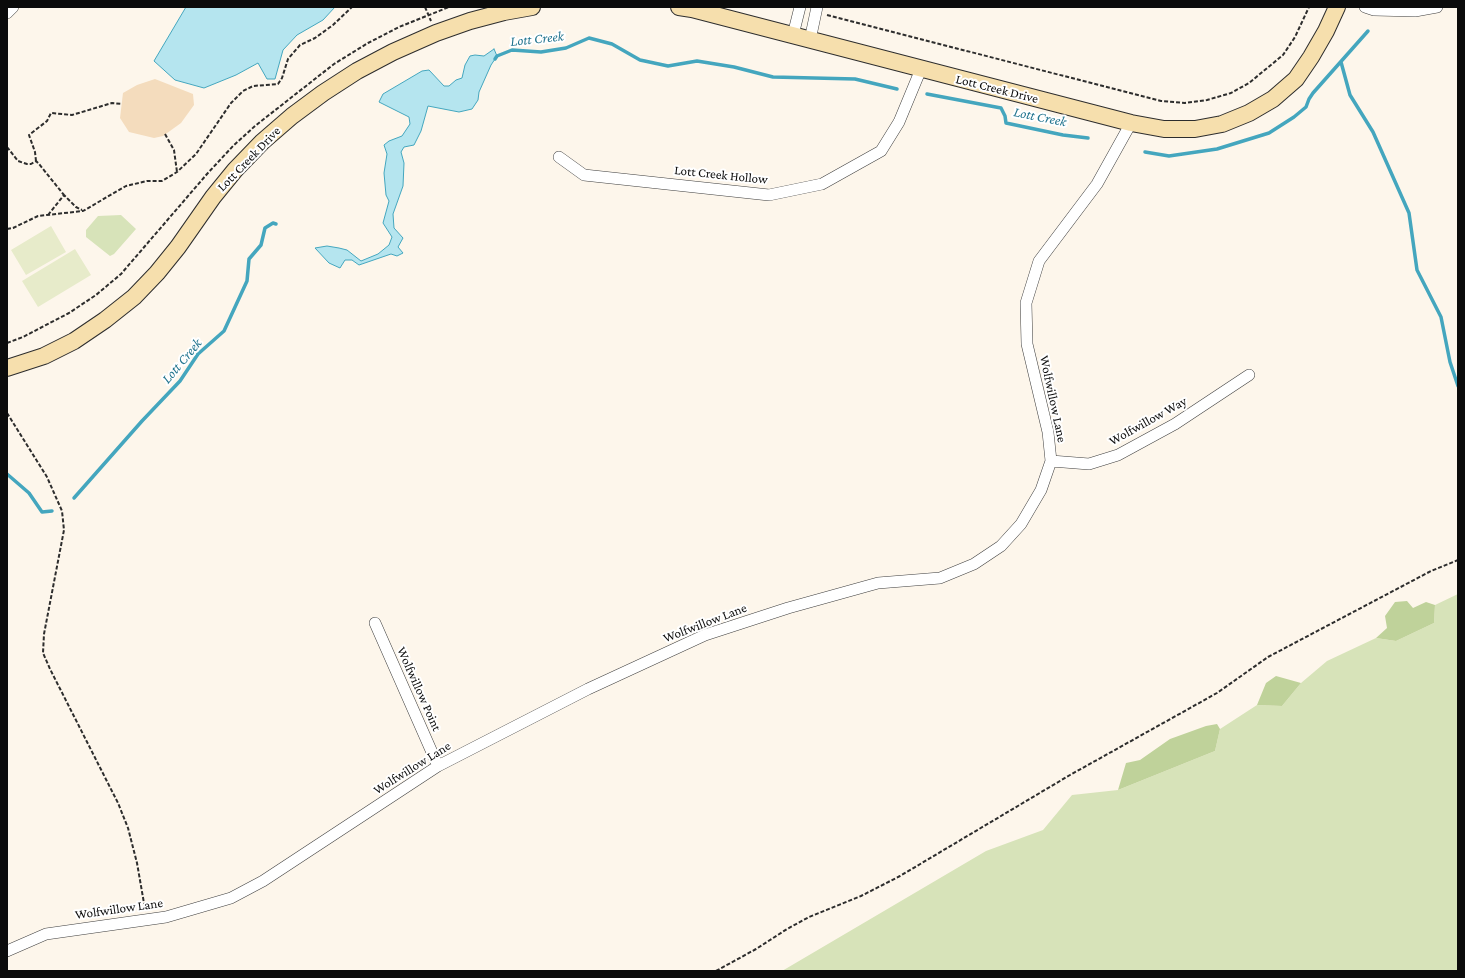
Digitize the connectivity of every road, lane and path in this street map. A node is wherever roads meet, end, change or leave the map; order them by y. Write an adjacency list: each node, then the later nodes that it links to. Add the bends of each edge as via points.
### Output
1 (13, 7): 11 (street)
2 (352, 7): 21 (path, via 333,25 300,45 288,59 278,84 253,86 243,91 231,103 196,154)
3 (532, 7): 26 (street, Lott Creek Drive, via 470,21 436,33 357,71 323,93 292,116 235,170 178,247 134,297 74,341 44,356)
4 (679, 7): 12 (street, Lott Creek Drive)
5 (800, 7): 12 (street)
6 (1309, 7): 10 (path, via 1283,55 1249,83 1207,100 1184,103 1161,101)
7 (1337, 7): 16 (street, Lott Creek Drive, via 1326,31 1296,79 1273,99 1249,113 1222,124 1195,129 1164,129)
8 (1365, 7): 9 (street, via 1374,10 1415,11)
9 (1437, 7)
10 (816, 9): 13 (street)
11 (7, 13)
12 (793, 35): 13 (street, Lott Creek Drive)
13 (810, 40): 14 (street, Lott Creek Drive)
14 (921, 69): 16 (street, Lott Creek Drive); 19 (street, Lott Creek Hollow, via 899,122 881,151 822,184 769,195 584,175)
15 (122, 104): 20 (path, via 112,103 72,115 51,113 47,121 29,136)
16 (1131, 123): 29 (street, Wolfwillow Lane, via 1097,184 1039,261 1026,302 1027,344 1048,432)
17 (165, 134): 21 (path, via 174,150)
18 (7, 147): 20 (path, via 18,161 32,164)
19 (559, 157)
20 (36, 161): 22 (path)
21 (177, 172): 23 (path, via 162,181 147,181 126,186)
22 (64, 195): 23 (path); 24 (path)
23 (83, 211): 24 (path)
24 (48, 215): 25 (path, via 38,216)
25 (7, 229)
26 (7, 368)
27 (1249, 375): 29 (street, Wolfwillow Way, via 1175,424 1118,455 1089,464)
28 (7, 413): 33 (path, via 47,477 62,511 64,530 44,634 43,653 128,828)
29 (1051, 461): 32 (street, Wolfwillow Lane, via 1041,490 1021,524 1001,546 974,564 940,578 878,583 788,608 705,636 588,688)
30 (1458, 560): 35 (path, via 1431,571 1268,657 1217,693 1070,774 900,876 861,896 809,917)
31 (375, 623): 32 (street, Wolfwillow Point)
32 (438, 766): 33 (street, Wolfwillow Lane, via 263,881 231,898)
33 (147, 920): 34 (street, Wolfwillow Lane, via 46,934)
34 (7, 951)
35 (716, 971)

